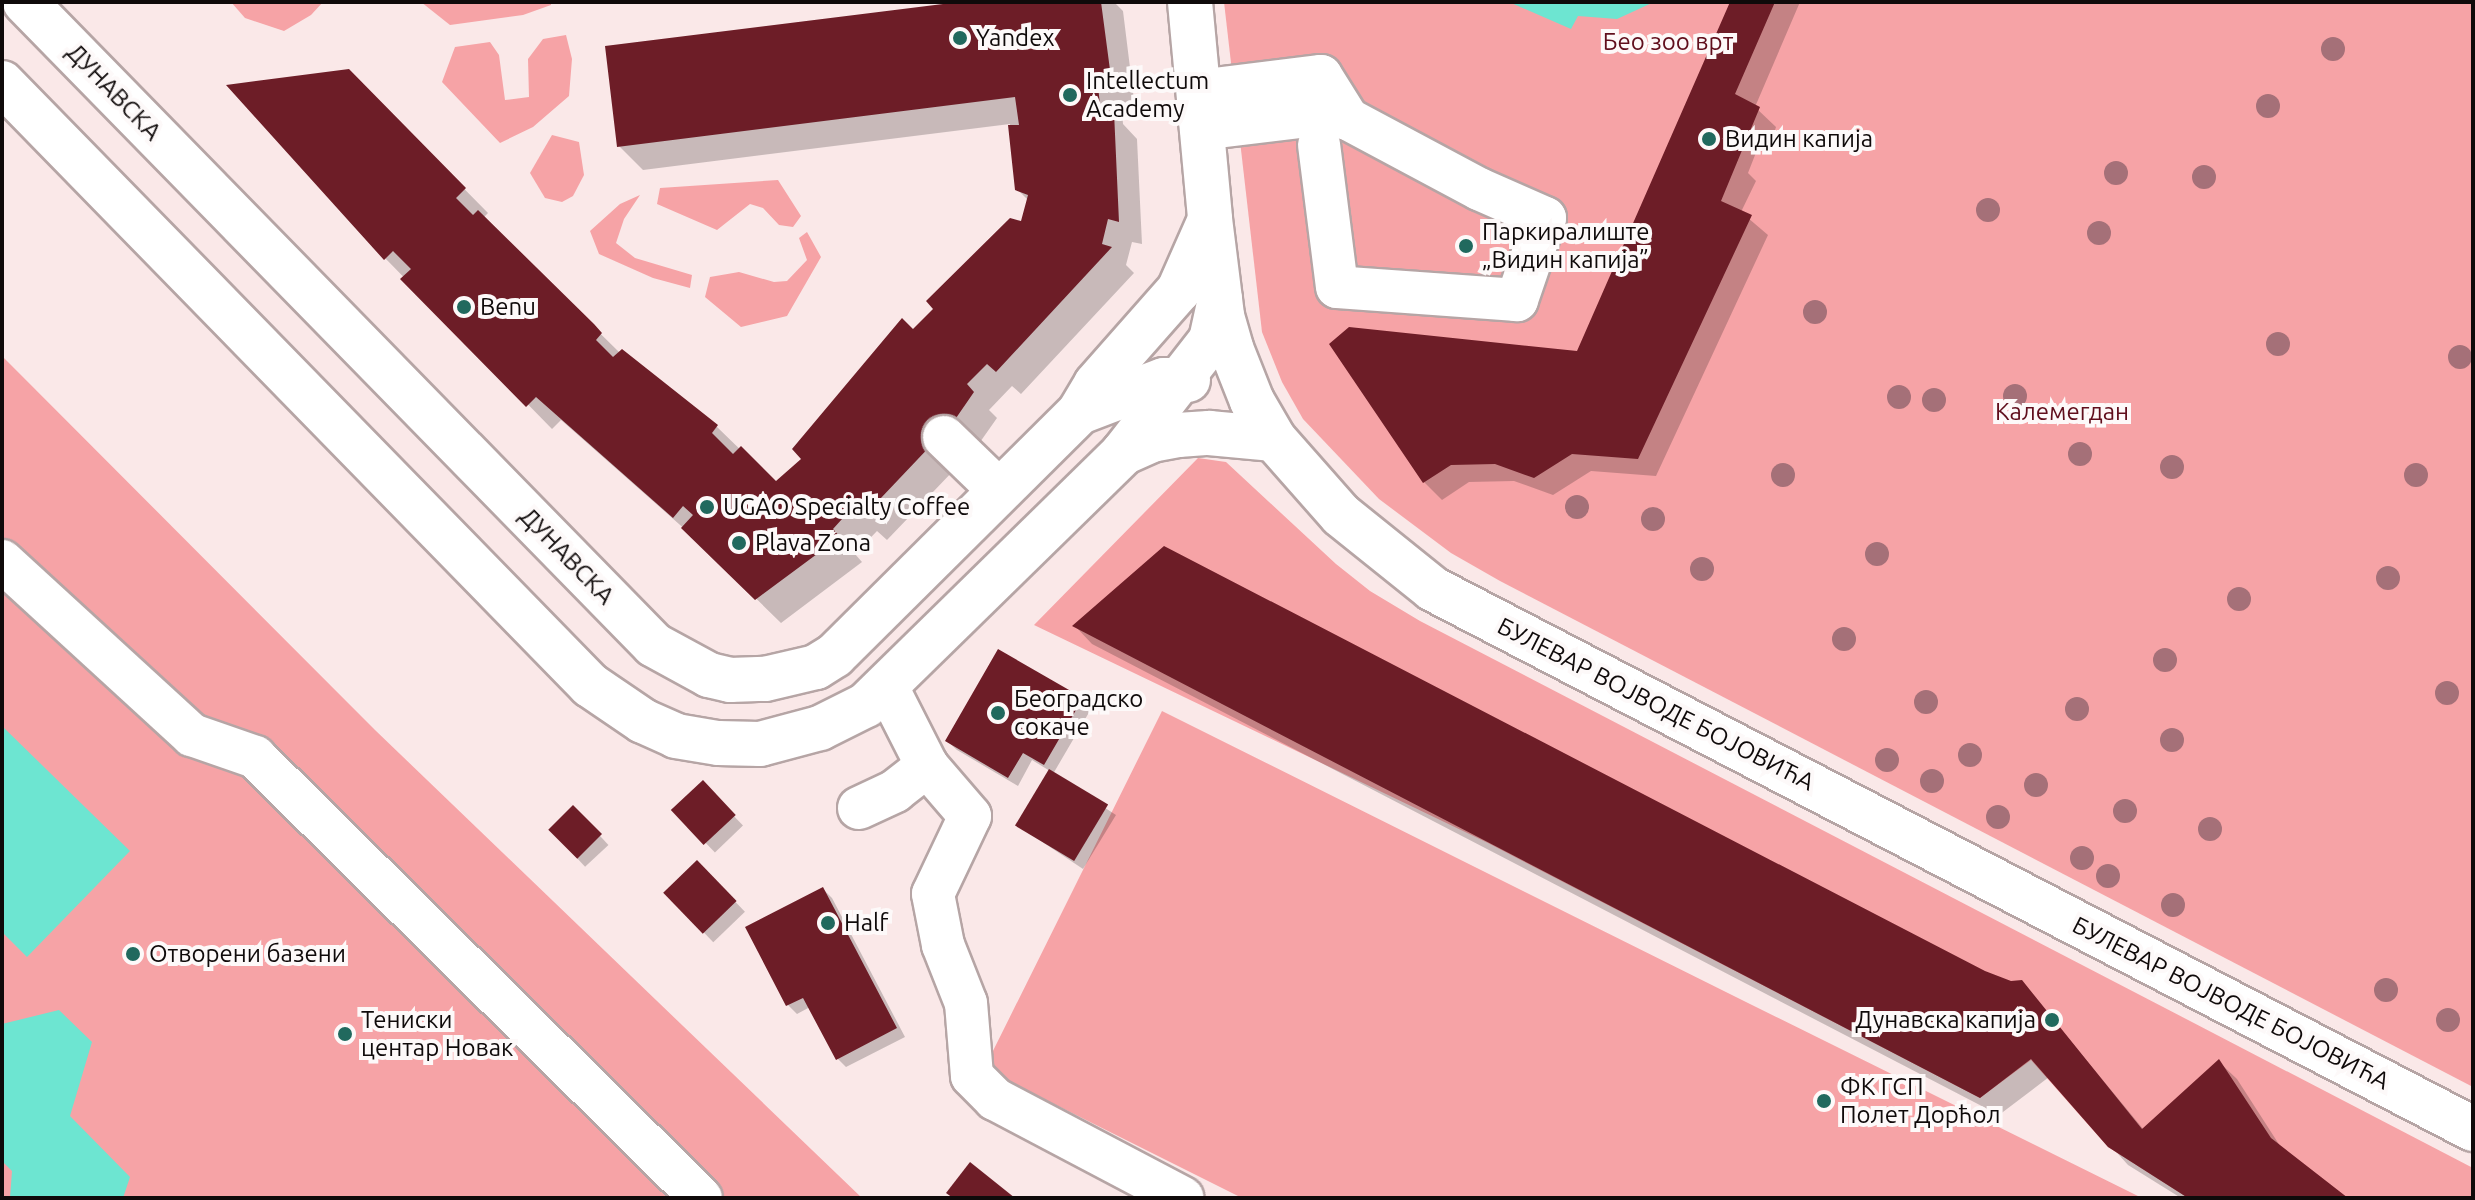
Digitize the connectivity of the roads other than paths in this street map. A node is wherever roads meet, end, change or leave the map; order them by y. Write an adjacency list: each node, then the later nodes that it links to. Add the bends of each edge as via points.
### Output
1 (25, 2): 13 (main road, ДУНАВСКА, via 654,645 680,662 730,680 780,677 816,667 835,655)
2 (1190, 2): 4 (main road, БУЛЕВАР ВОЈВОДЕ БОЈОВИЋА)
3 (2, 83): 15 (main road, via 590,685 676,736 760,744 820,728 866,705)
4 (1200, 120): 5 (lane); 5 (lane, via 1321,76); 6 (main road, БУЛЕВАР ВОЈВОДЕ БОЈОВИЋА)
5 (1333, 132): 5 (lane, via 1545,218 1517,300 1337,287)
6 (1210, 219): 7 (main road, БУЛЕВАР ВОЈВОДЕ БОЈОВИЋА); 9 (main road, via 1179,290 1096,384)
7 (1220, 299): 8 (main road, via 1211,340); 11 (main road, БУЛЕВАР ВОЈВОДЕ БОЈОВИЋА, via 1240,374)
8 (1183, 379): 9 (main road, ДУНАВСКА, via 1154,383); 11 (main road, via 1220,391); 12 (main road)
9 (1080, 412): 13 (main road, ДУНАВСКА)
10 (944, 437): 13 (lane)
11 (1274, 439): 12 (main road, via 1178,435); 18 (main road, БУЛЕВАР ВОЈВОДЕ БОЈОВИЋА, via 1341,515 1433,589)
12 (1123, 453): 15 (main road)
13 (1000, 491)
14 (2, 561): 19 (lane, via 192,735 255,757)
15 (887, 687): 16 (lane)
16 (927, 766): 17 (lane, via 895,791); 20 (lane, via 970,816 933,894 943,945 966,1003 972,1076 995,1099)
17 (859, 808)
18 (2473, 1129)
19 (701, 1198)
20 (1183, 1198)

